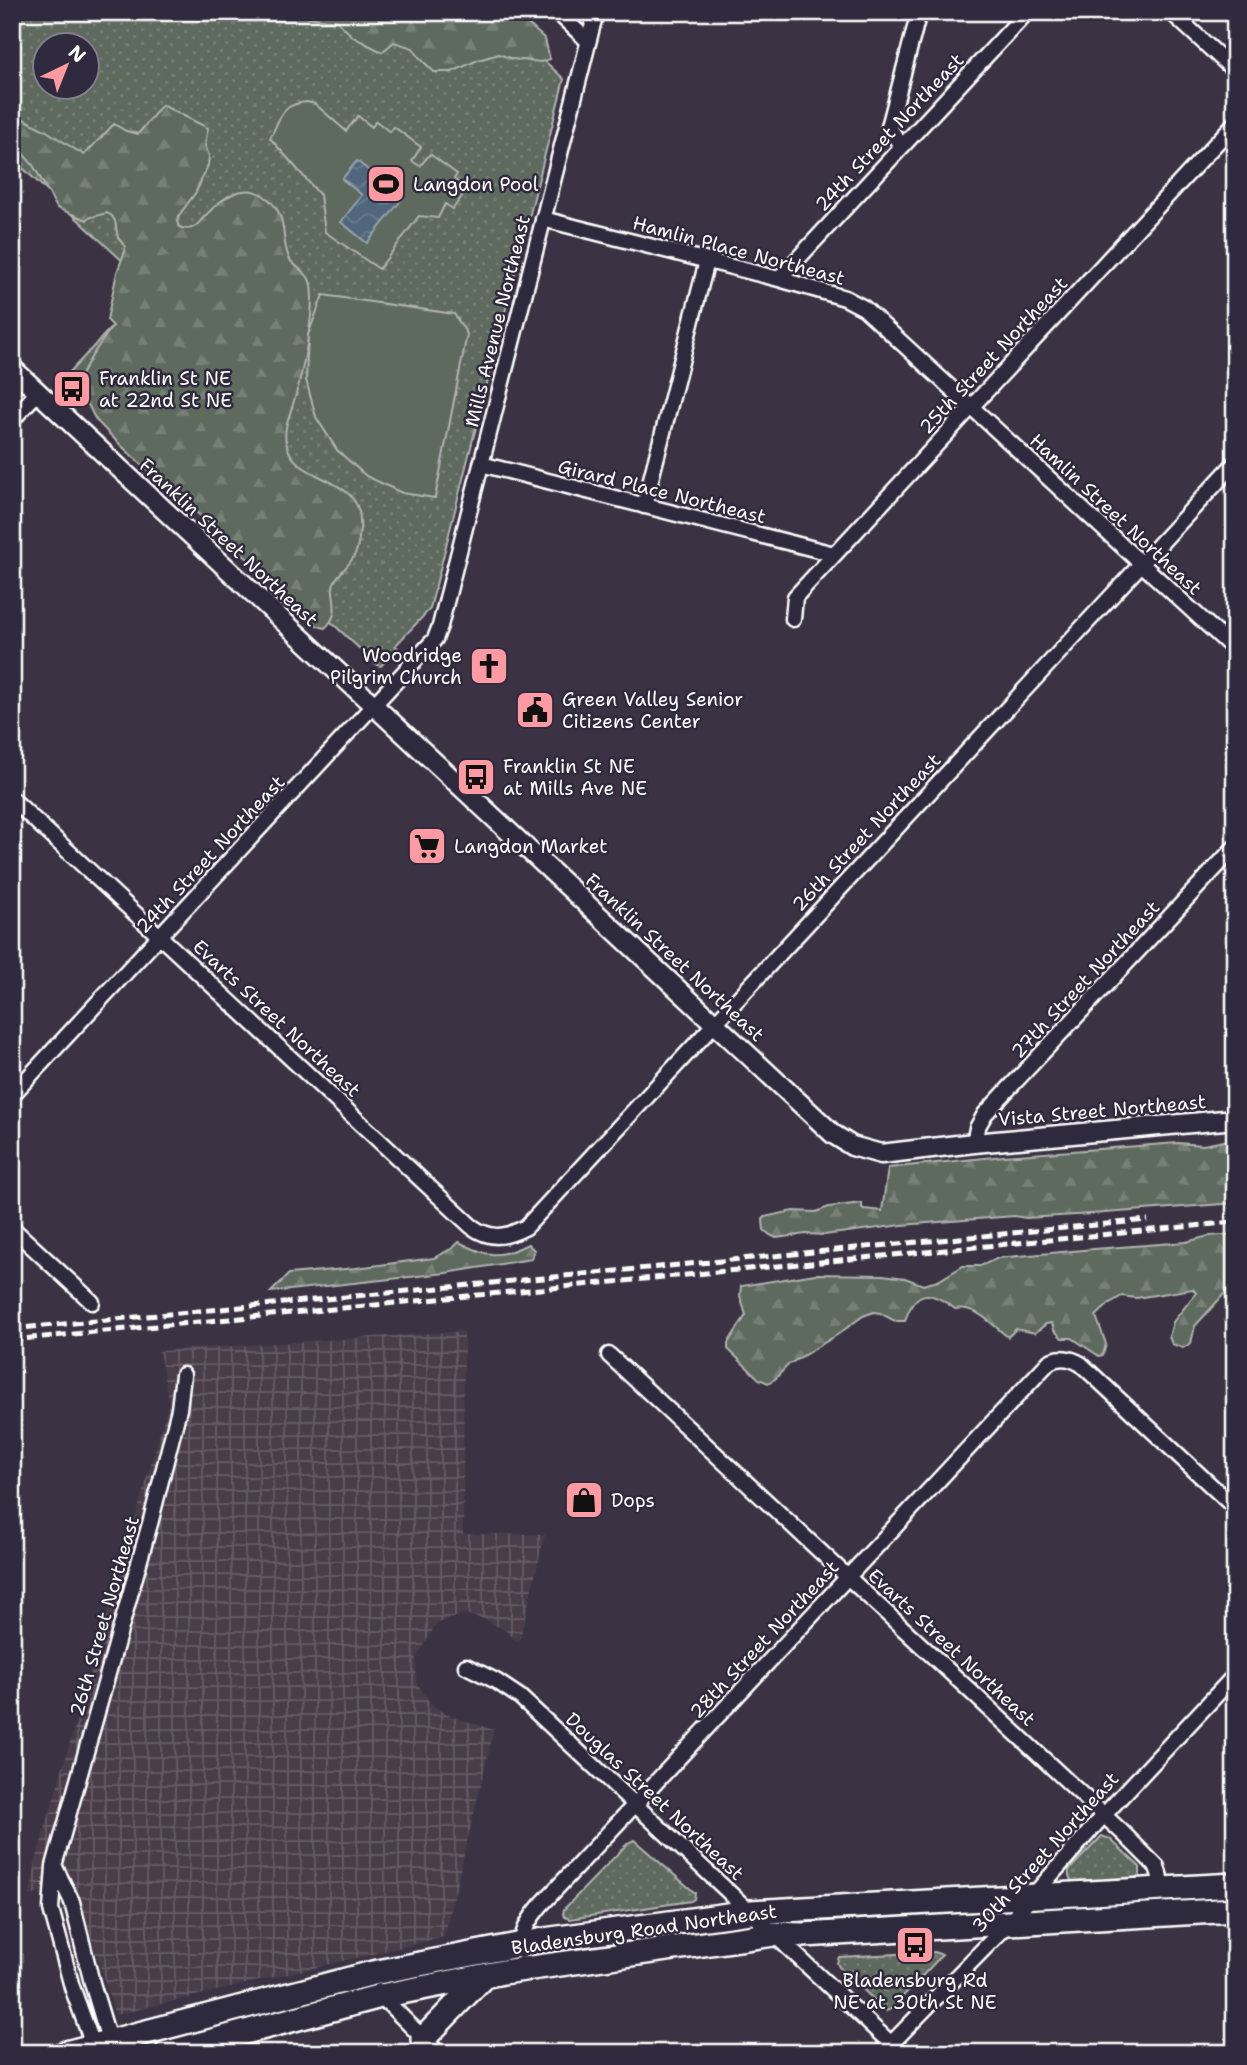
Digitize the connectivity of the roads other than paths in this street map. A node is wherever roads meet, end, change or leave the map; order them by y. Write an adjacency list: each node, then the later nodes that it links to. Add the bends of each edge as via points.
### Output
1 (557, 12): 6 (street)
2 (596, 12): 6 (street, Mills Avenue Northeast)
3 (919, 12): 9 (street, via 889,127)
4 (1027, 12): 9 (street, 24th Street Northeast)
5 (1171, 12): 7 (street)
6 (588, 41): 10 (street, Mills Avenue Northeast)
7 (1235, 71)
8 (1235, 123): 15 (street, 25th Street Northeast)
9 (901, 146): 12 (street, 24th Street Northeast)
10 (544, 219): 11 (street, Hamlin Place Northeast); 18 (street, Mills Avenue Northeast)
11 (707, 261): 12 (street, Hamlin Place Northeast); 19 (street)
12 (779, 279): 15 (street, Hamlin Place Northeast, via 864,308)
13 (12, 368): 14 (street, Franklin Street Northeast)
14 (38, 392): 16 (street); 25 (street, Franklin Street Northeast)
15 (972, 405): 20 (street, 25th Street Northeast); 21 (street, Hamlin Street Northeast)
16 (12, 420)
17 (1235, 463): 21 (street, 26th Street Northeast)
18 (481, 464): 19 (street, Girard Place Northeast); 23 (street, Mills Avenue Northeast)
19 (644, 506): 20 (street, Girard Place Northeast)
20 (834, 554): 22 (street, 25th Street Northeast, via 795,597)
21 (1142, 564): 24 (street, Hamlin Street Northeast); 29 (street, 26th Street Northeast)
22 (793, 619)
23 (435, 639): 25 (street, 24th Street Northeast)
24 (1235, 650)
25 (374, 706): 28 (street, 24th Street Northeast); 29 (street, Franklin Street Northeast)
26 (12, 799): 28 (street, Evarts Street Northeast)
27 (1235, 847): 32 (street, 27th Street Northeast, via 985,1114)
28 (160, 936): 30 (street, 24th Street Northeast); 33 (street, Evarts Street Northeast, via 471,1226 493,1237)
29 (715, 1023): 32 (street, Franklin Street Northeast, via 833,1134 852,1146 881,1154); 33 (street, 26th Street Northeast)
30 (12, 1095)
31 (1235, 1119): 32 (street, Vista Street Northeast)
32 (974, 1143)
33 (526, 1227)
34 (12, 1228): 35 (street)
35 (92, 1302)
36 (609, 1355): 39 (street, Evarts Street Northeast)
37 (183, 1375): 44 (street, 26th Street Northeast, via 151,1520)
38 (1235, 1508): 39 (street, 28th Street Northeast, via 1081,1364 1054,1359)
39 (848, 1577): 42 (street, 28th Street Northeast); 43 (street, Evarts Street Northeast)
40 (466, 1665): 42 (street, Douglas Street Northeast, via 520,1697)
41 (1235, 1675): 43 (street, 30th Street Northeast)
42 (635, 1804): 49 (street, Douglas Street Northeast); 52 (street, 28th Street Northeast, via 535,1912)
43 (1104, 1815): 46 (street, Evarts Street Northeast, via 1157,1867); 47 (street, 30th Street Northeast)
44 (54, 1866): 58 (street, via 72,1902); 58 (street, 26th Street Northeast, via 51,1909 72,1987)
45 (1235, 1885): 46 (main road, Bladensburg Road Northeast)
46 (1164, 1890): 47 (main road, Bladensburg Road Northeast)
47 (1032, 1897): 49 (main road, Bladensburg Road Northeast); 50 (street, 30th Street Northeast)
48 (1235, 1910): 50 (main road, Bladensburg Road Northeast)
49 (750, 1912): 51 (street, Douglas Street Northeast); 52 (main road, Bladensburg Road Northeast)
50 (1009, 1923): 51 (main road, Bladensburg Road Northeast); 59 (street, 30th Street Northeast)
51 (774, 1934): 53 (main road, Bladensburg Road Northeast); 59 (street, Douglas Street Northeast)
52 (521, 1944): 53 (street, 28th Street Northeast); 54 (main road, Bladensburg Road Northeast)
53 (520, 1970): 55 (main road, Bladensburg Road Northeast)
54 (373, 1973): 56 (street); 58 (main road, Bladensburg Road Northeast)
55 (484, 1976): 56 (main road, Bladensburg Road Northeast); 57 (main road)
56 (381, 1996): 57 (street); 61 (main road, Bladensburg Road Northeast)
57 (431, 2046)
58 (103, 2048): 60 (main road, Bladensburg Road Northeast)
59 (891, 2049)
60 (66, 2053)
61 (167, 2053)

